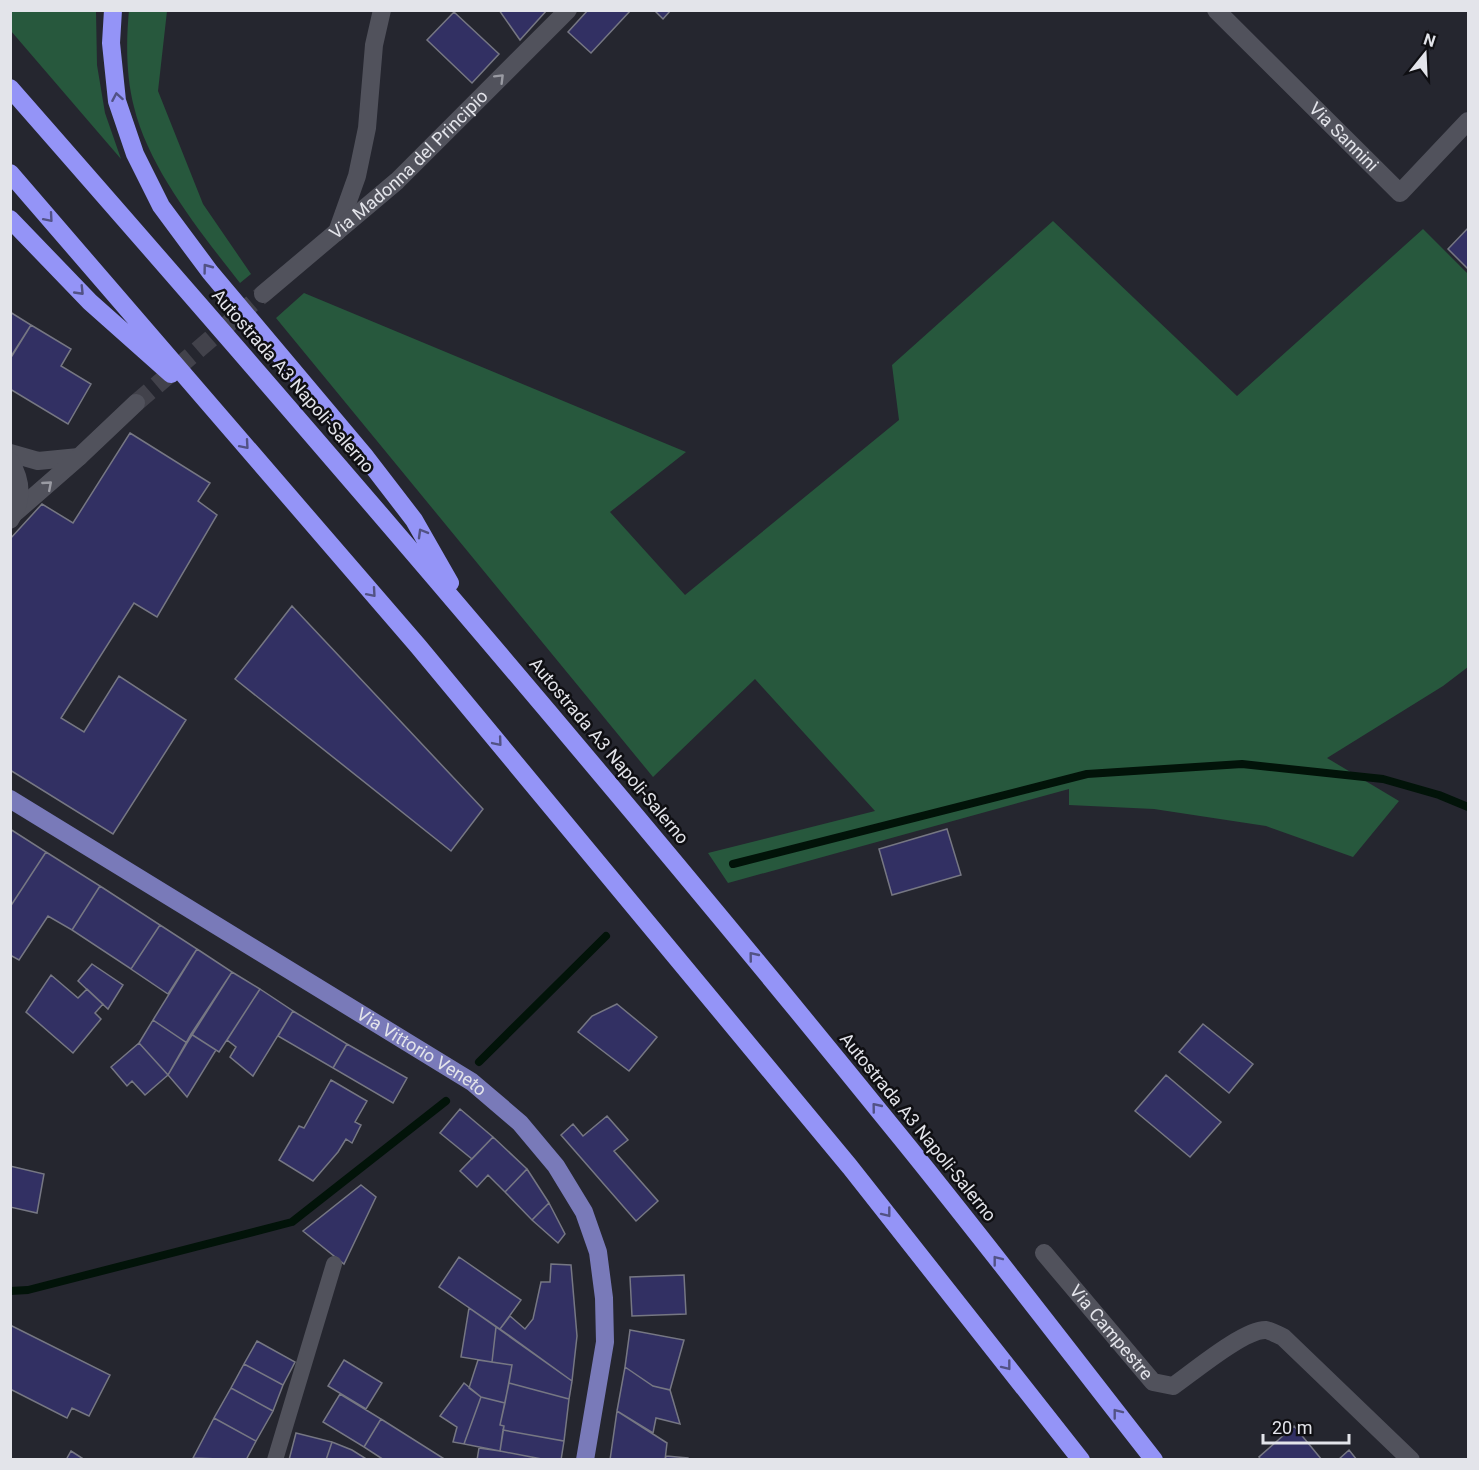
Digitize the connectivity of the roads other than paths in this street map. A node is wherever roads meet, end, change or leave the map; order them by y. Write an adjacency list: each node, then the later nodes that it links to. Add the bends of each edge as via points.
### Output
1 (112, 10): 17 (highway, one-way to 1, via 414,520 210,272 161,206 135,154 117,101)
2 (382, 10): 9 (street, Via Madonna del Principio, via 374,45 365,138 357,176)
3 (568, 10): 9 (street, Via Madonna del Principio, one-way to 3, via 397,181)
4 (1216, 10): 6 (street, Via Sannini, via 1400,193)
5 (10, 88): 17 (highway, Autostrada A3 Napoli-Salerno)
6 (1468, 121)
7 (10, 174): 12 (highway, one-way to 12)
8 (10, 219): 12 (highway, one-way to 12, via 90,302)
9 (336, 234): 10 (street)
10 (263, 294)
11 (136, 403): 14 (street)
12 (227, 424): 23 (highway, one-way to 23, via 418,646 850,1167)
13 (10, 453): 14 (street, via 38,461)
14 (79, 457): 16 (street, one-way to 14)
15 (10, 461): 16 (street, via 20,485 20,499)
16 (13, 516)
17 (472, 621): 24 (highway, Autostrada A3 Napoli-Salerno, one-way to 17, via 889,1122)
18 (10, 799): 22 (main road, Via Vittorio Veneto, via 472,1082 520,1123 556,1166 585,1212 598,1252 605,1342)
19 (1044, 1253): 25 (street, Via Campestre, via 1153,1382 1173,1386 1248,1335 1266,1330 1283,1337)
20 (334, 1264): 21 (lane)
21 (274, 1460)
22 (585, 1460)
23 (1081, 1460)
24 (1154, 1460)
25 (1411, 1460)

